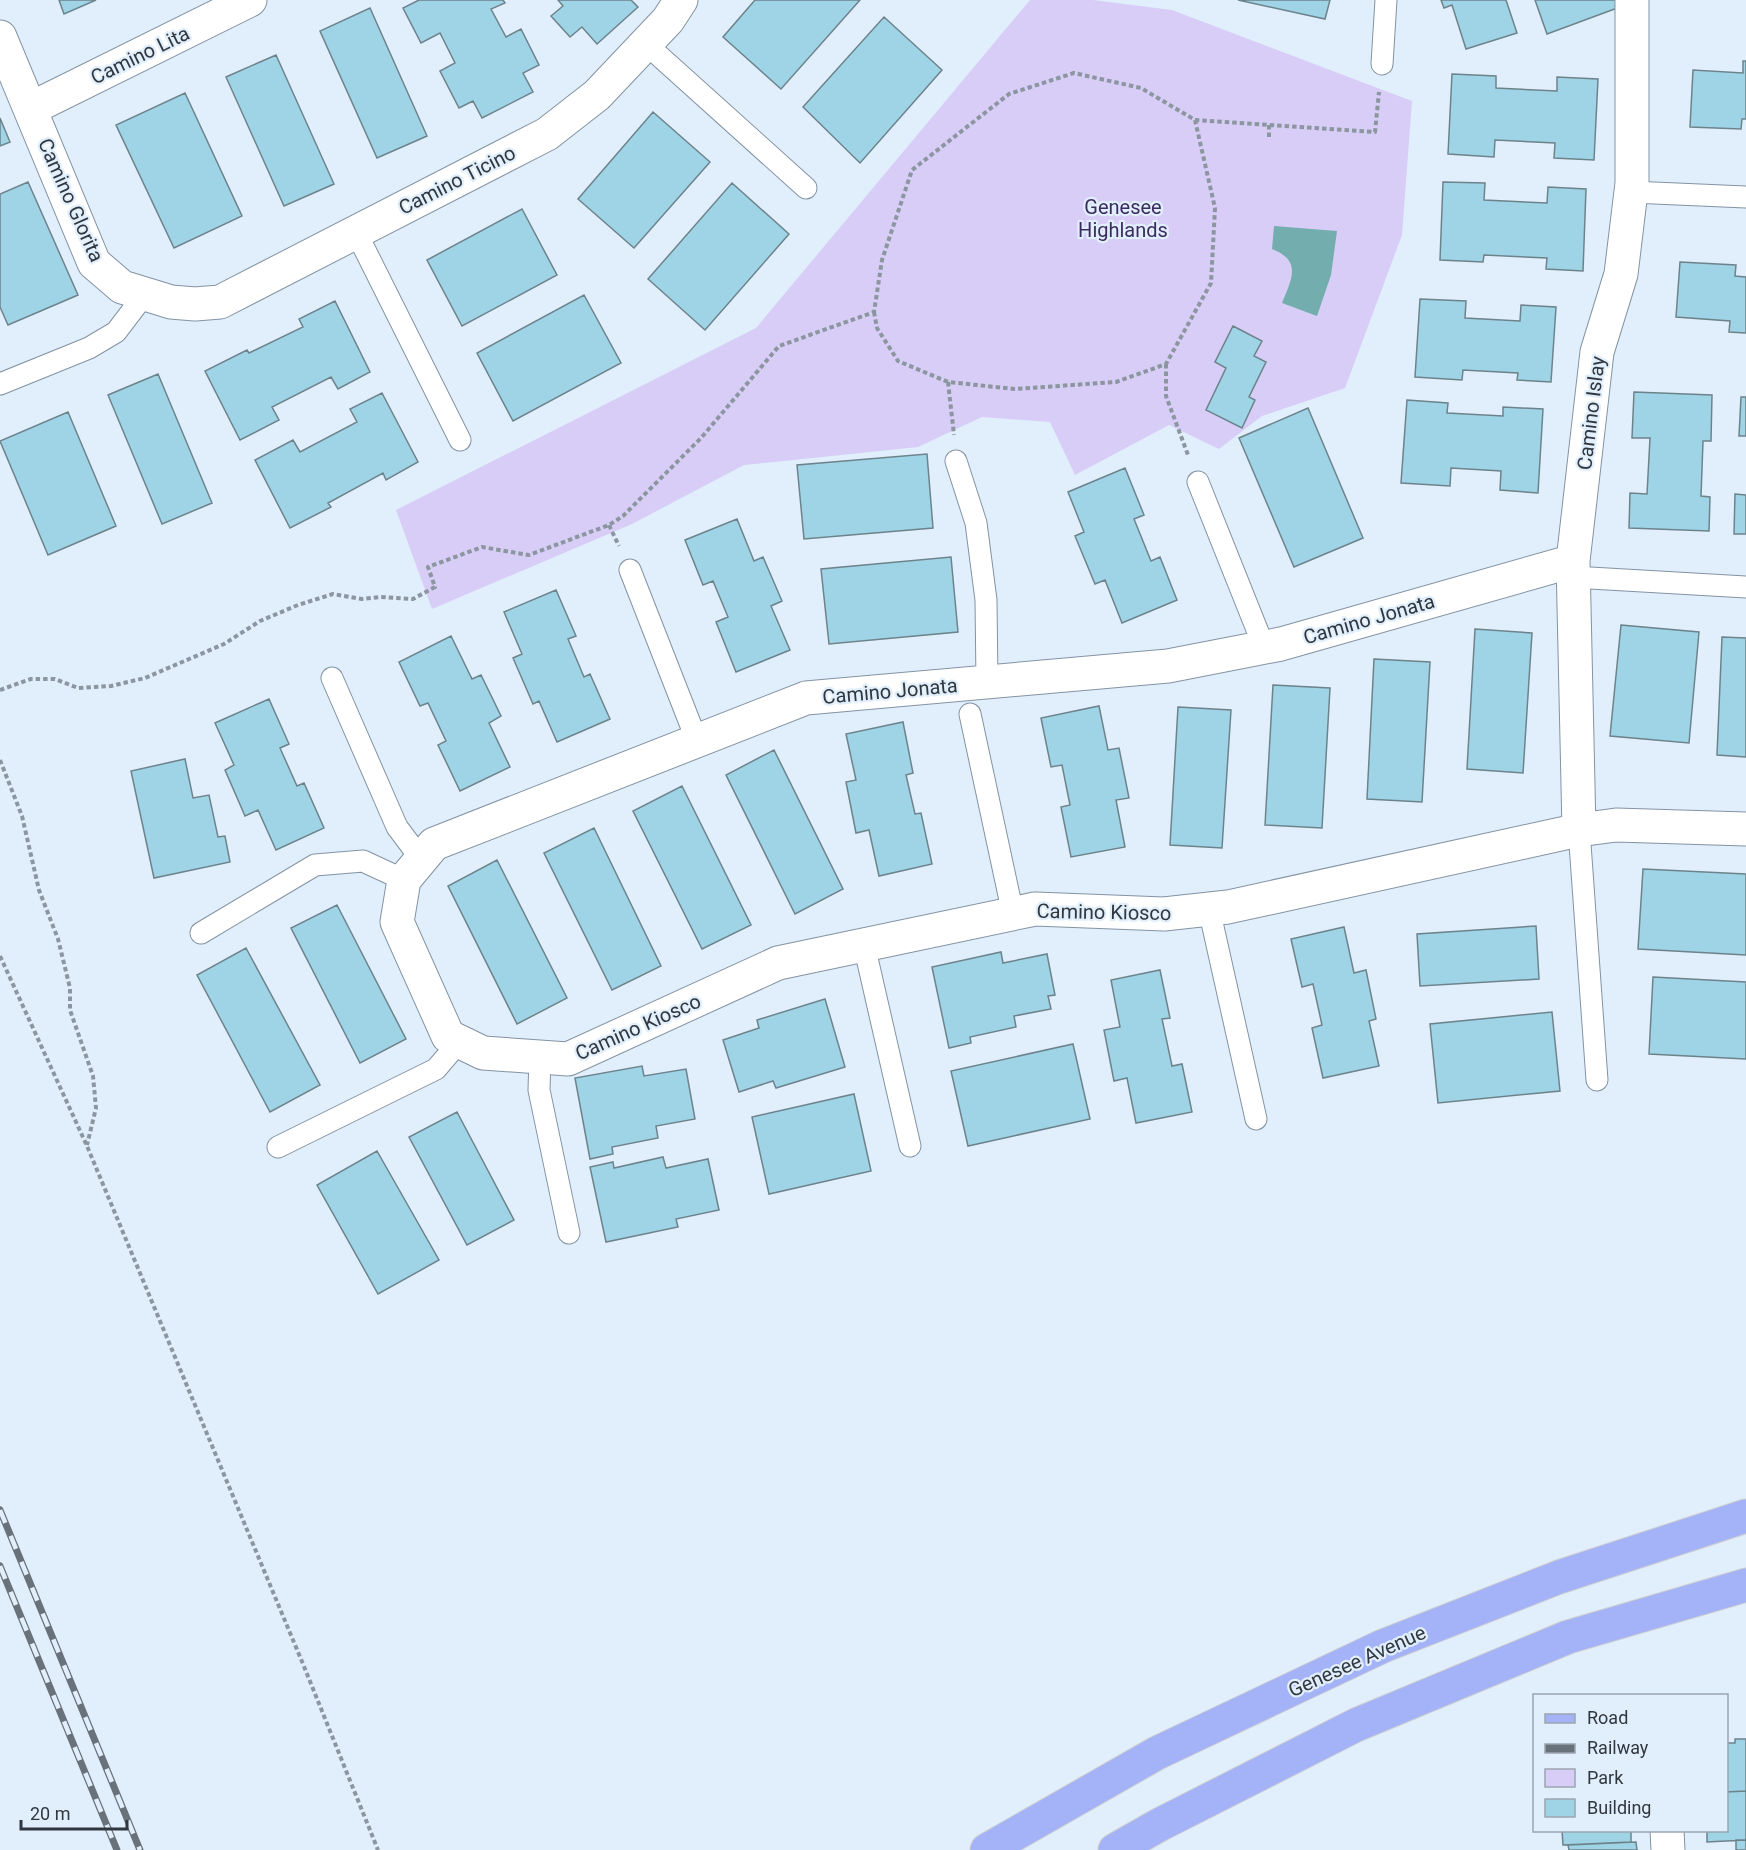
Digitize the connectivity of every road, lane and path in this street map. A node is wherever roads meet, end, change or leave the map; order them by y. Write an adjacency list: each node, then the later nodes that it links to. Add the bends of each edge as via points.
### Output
1 (250, 0): 8 (street, Camino Lita)
2 (681, 0): 6 (street, Camino Ticino)
3 (1386, 0): 7 (lane)
4 (1632, 0): 13 (street, Camino Islay)
5 (0, 37): 8 (street, Camino Glorita)
6 (646, 44): 12 (lane); 15 (street, Camino Ticino, via 597,95 547,134)
7 (1382, 64): 10 (path, via 1375,132)
8 (30, 109): 16 (street, Camino Glorita, via 94,263 122,287)
9 (1195, 120): 10 (path); 18 (path, via 1142,88 1074,73 1009,94 912,170 882,260); 19 (path, via 1215,208 1211,283)
10 (1269, 125): 11 (path)
11 (1269, 137)
12 (806, 188)
13 (1630, 192): 14 (lane); 25 (street, Camino Islay, via 1621,274 1597,352)
14 (1746, 197)
15 (356, 232): 17 (street, Camino Ticino, via 220,302); 22 (lane)
16 (145, 294): 17 (street, Camino Glorita); 21 (lane, via 116,332 89,348)
17 (195, 304)
18 (874, 312): 20 (path, via 877,328 898,361); 31 (path, via 779,346 701,438 623,516 609,525 529,555 482,547 428,567 435,586 413,599 362,600 333,594 298,605 260,621 224,644 145,678 78,688 55,679 31,680)
19 (1166, 364): 20 (path, via 1116,382 1015,389); 24 (path, via 1166,396)
20 (948, 382): 23 (path)
21 (0, 384)
22 (460, 440)
23 (956, 461): 30 (lane, via 976,523 986,600)
24 (1198, 482): 28 (lane)
25 (1573, 569): 27 (lane); 28 (street, Camino Jonata); 36 (street, Camino Islay)
26 (630, 570): 33 (lane)
27 (1746, 587)
28 (1264, 647): 30 (street, Camino Jonata, via 1168,666)
29 (332, 678): 37 (lane)
30 (987, 682): 33 (street, Camino Jonata, via 806,698)
31 (0, 690)
32 (970, 714): 39 (lane)
33 (697, 741): 37 (street, Camino Jonata, via 434,844)
34 (0, 760): 47 (path, via 22,816 39,890 58,939 70,988 70,1010 93,1076 96,1108)
35 (1746, 829): 36 (street, Camino Kiosco, via 1616,825)
36 (1580, 830): 38 (street, Camino Kiosco); 45 (lane)
37 (412, 870): 40 (lane, via 363,861 315,865); 43 (street, via 397,922)
38 (1209, 909): 39 (street, Camino Kiosco, via 1164,914 1035,909); 46 (lane)
39 (1012, 914): 41 (street, Camino Kiosco)
40 (201, 933)
41 (864, 945): 44 (street, Camino Kiosco, via 778,963 568,1059); 48 (lane)
42 (0, 956): 47 (path)
43 (453, 1039): 44 (street, Camino Kiosco, via 483,1053); 49 (lane, via 436,1069)
44 (540, 1058): 50 (lane, via 539,1090)
45 (1597, 1080)
46 (1256, 1119)
47 (87, 1146): 54 (path)
48 (910, 1146)
49 (278, 1147)
50 (569, 1233)
51 (1746, 1516): 55 (main road, Genesee Avenue, via 1559,1577 1383,1646 1157,1753)
52 (1746, 1585): 56 (main road, via 1568,1637 1366,1721)
53 (1667, 1832): 57 (street)
54 (378, 1850)
55 (987, 1850)
56 (1115, 1850)
57 (1668, 1850)

